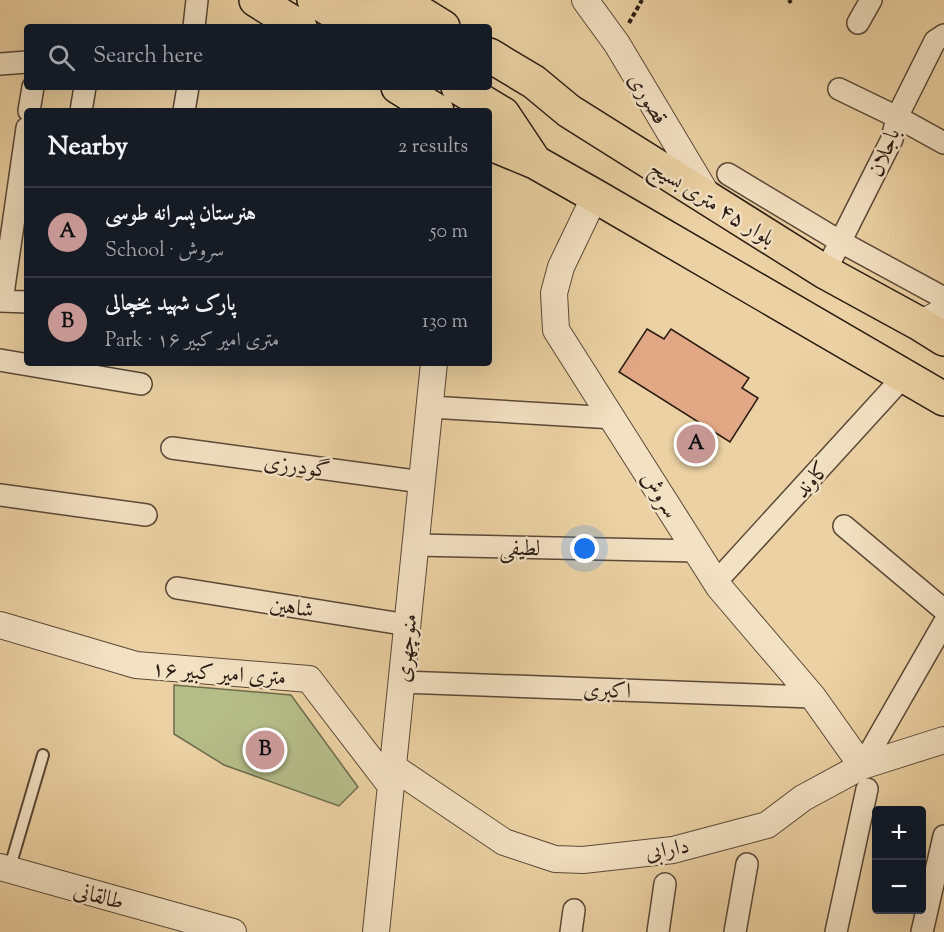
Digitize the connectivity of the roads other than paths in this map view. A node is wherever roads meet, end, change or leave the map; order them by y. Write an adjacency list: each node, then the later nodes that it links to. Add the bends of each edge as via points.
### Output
1 (197, 0): 9 (street)
2 (255, 0): 10 (main road)
3 (314, 0): 11 (main road)
4 (354, 0): 12 (main road)
5 (399, 0): 13 (main road)
6 (585, 0): 33 (street, قصوری)
7 (871, 0): 8 (street)
8 (858, 23)
9 (194, 24)
10 (295, 24)
11 (353, 24)
12 (394, 24)
13 (438, 24)
14 (944, 35): 30 (street, باجلان, via 935,41)
15 (492, 57): 29 (main road, بلوار ۴۵ متری بسیج, via 534,82)
16 (24, 62): 17 (street)
17 (0, 64)
18 (839, 89): 30 (street)
19 (32, 90): 24 (street)
20 (84, 90): 25 (street)
21 (188, 90): 26 (street)
22 (403, 90): 27 (main road)
23 (464, 90): 28 (main road)
24 (30, 108)
25 (82, 108)
26 (184, 108)
27 (432, 108)
28 (499, 108): 29 (main road); 34 (main road, via 535,162)
29 (569, 111): 33 (main road, بلوار ۴۵ متری بسیج)
30 (897, 117): 31 (street); 35 (street, باجلان, via 892,139)
31 (944, 143)
32 (24, 148): 38 (street)
33 (719, 186): 35 (street); 36 (main road, بلوار ۴۵ متری بسیج)
34 (595, 196): 45 (main road); 49 (street, سروش, via 561,267 554,292 554,312 556,330)
35 (841, 242): 36 (street, باجلان); 37 (street)
36 (825, 272): 40 (main road, بلوار ۴۵ متری بسیج)
37 (944, 298)
38 (1, 301): 39 (street)
39 (24, 302)
40 (936, 324)
41 (0, 360): 42 (street)
42 (24, 364)
43 (35, 366): 46 (street)
44 (435, 366): 48 (street, منوچهری)
45 (905, 375): 47 (main road); 57 (street, کاوند)
46 (141, 384)
47 (944, 399)
48 (430, 407): 49 (street); 51 (street, منوچهری)
49 (614, 418): 56 (street, سروش)
50 (172, 448): 51 (street, گودرزی)
51 (422, 483): 55 (street, منوچهری)
52 (0, 495): 53 (street)
53 (146, 515)
54 (844, 526): 59 (street)
55 (416, 545): 56 (street, لطیفی); 62 (street, منوچهری)
56 (697, 550): 57 (street, سروش)
57 (716, 582): 64 (street, سروش)
58 (177, 588): 62 (street, شاهین)
59 (944, 610)
60 (944, 623): 68 (street)
61 (0, 625): 67 (street, ۱۶ متری امیر کبیر, via 136,665 309,679)
62 (408, 625): 63 (street, منوچهری)
63 (402, 682): 64 (street, اکبری); 67 (street, منوچهری)
64 (813, 697): 68 (street, سروش)
65 (944, 740): 68 (street, دارابی)
66 (43, 755): 71 (lane)
67 (392, 776): 68 (street, دارابی, via 504,842 555,860 673,850 767,825 803,798); 75 (street, منوچهری)
68 (864, 778): 79 (street)
69 (944, 836): 80 (street)
70 (747, 864): 78 (street)
71 (4, 869): 74 (street, طالقانی)
72 (665, 884): 77 (street)
73 (574, 910): 76 (street)
74 (233, 932)
75 (376, 932)
76 (571, 932)
77 (658, 932)
78 (735, 932)
79 (836, 932)
80 (922, 932)

